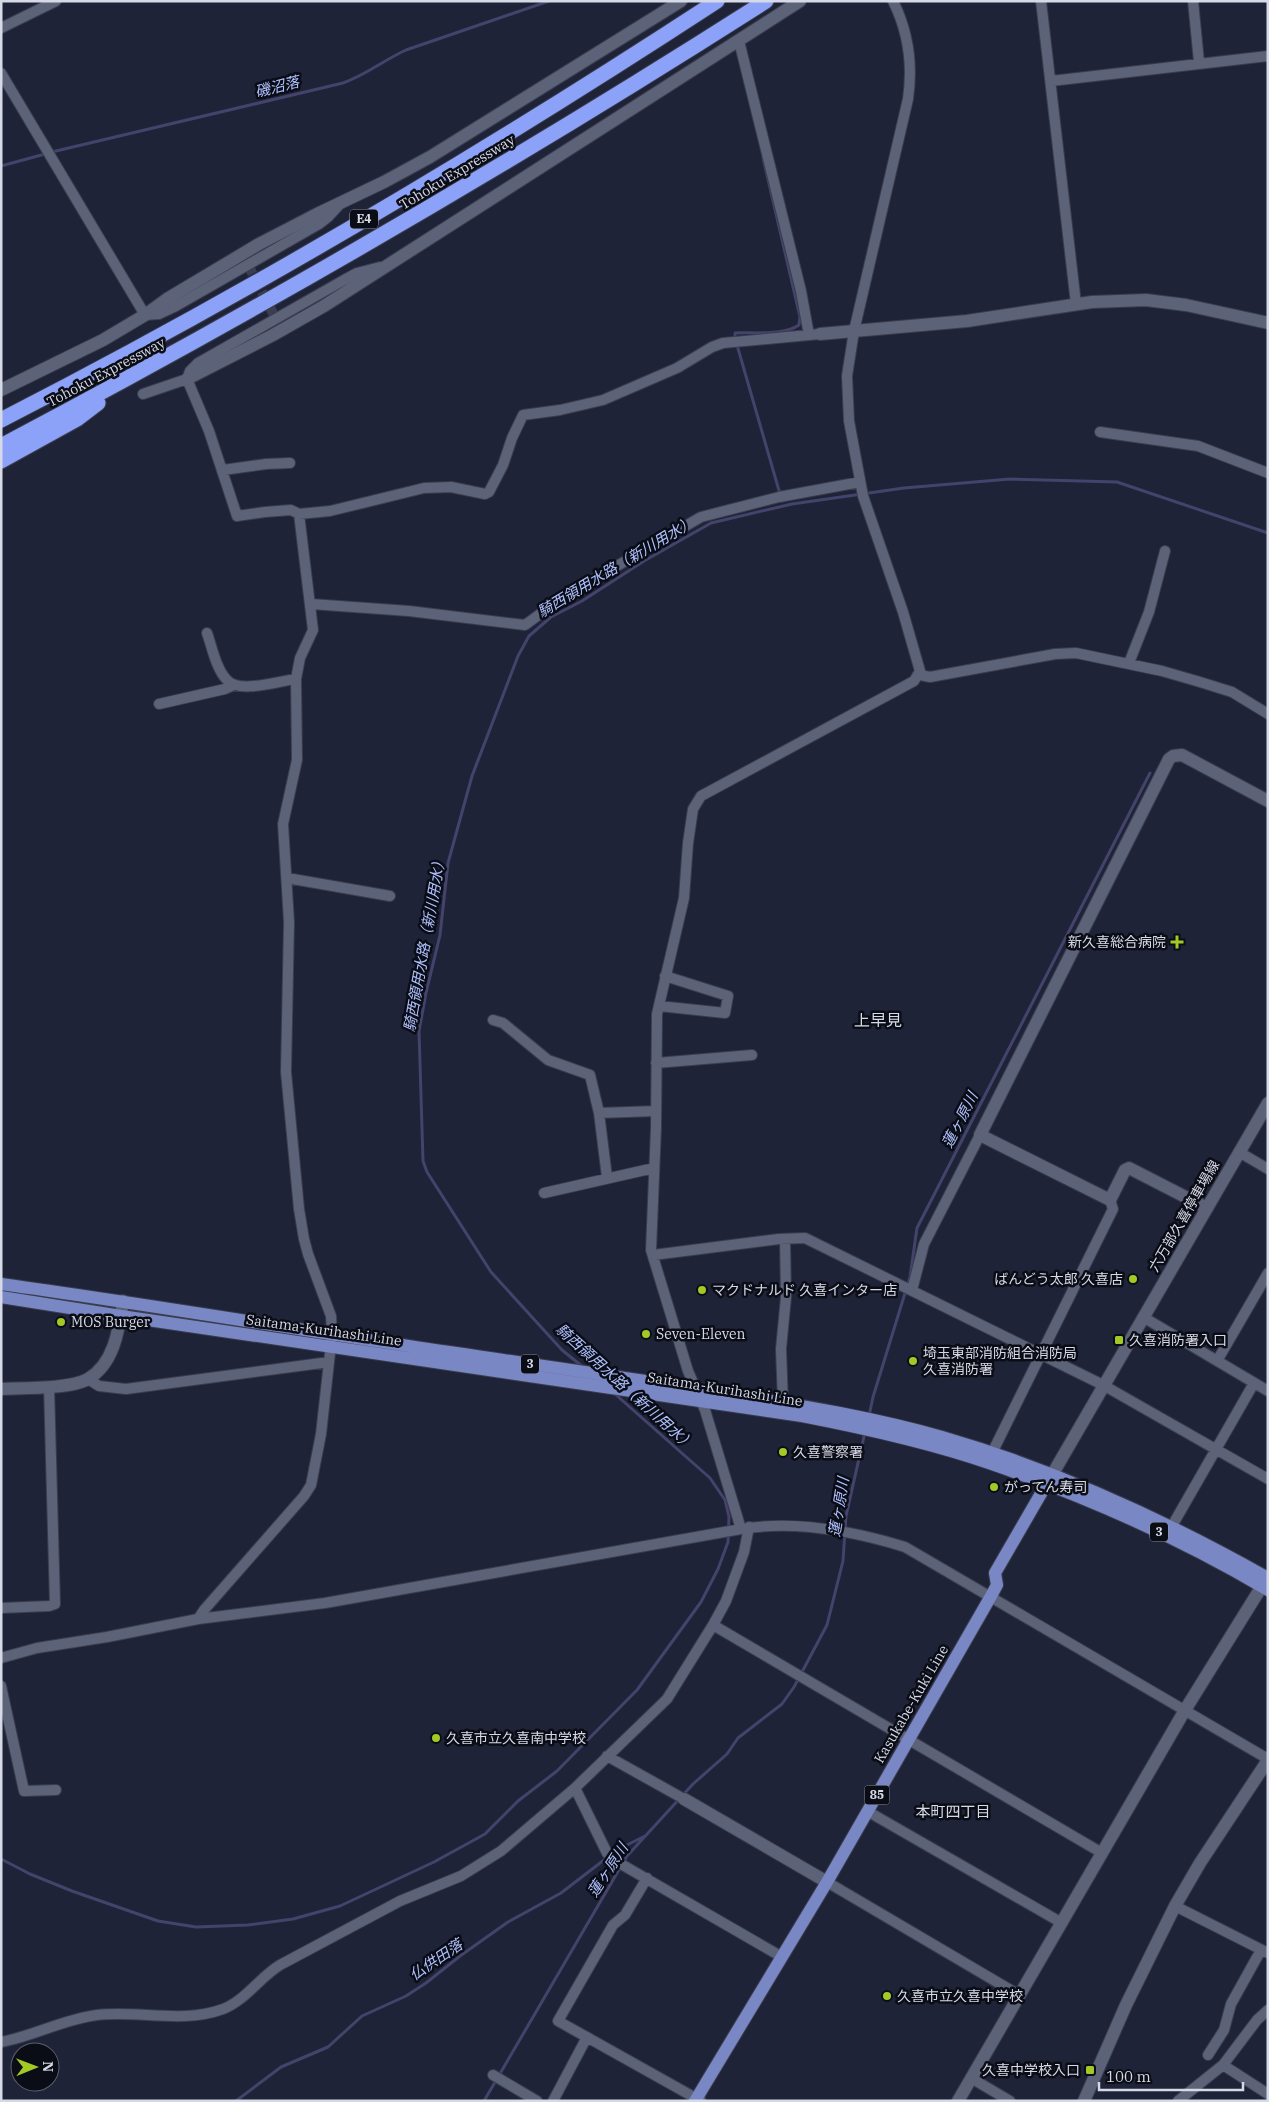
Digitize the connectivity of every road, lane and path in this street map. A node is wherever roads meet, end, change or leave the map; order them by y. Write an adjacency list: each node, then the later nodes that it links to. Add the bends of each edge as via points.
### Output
1 (56, 1): 9 (street)
2 (681, 1): 16 (street, via 430,157 259,244)
3 (717, 1): 24 (highway, Tohoku Expressway / E4, via 501,138 310,251 182,324)
4 (766, 1): 20 (highway, Tohoku Expressway / E4, via 403,223)
5 (800, 1): 10 (street)
6 (893, 1): 18 (street, via 907,37 910,83)
7 (1042, 1): 14 (street)
8 (1193, 1): 12 (street)
9 (1, 28)
10 (739, 41): 19 (street); 21 (street, via 316,311)
11 (1268, 56): 12 (street)
12 (1199, 62): 14 (street)
13 (1, 73): 16 (street)
14 (1051, 81): 15 (street)
15 (1076, 304): 17 (street, via 1146,300); 18 (street, via 982,319)
16 (145, 315): 22 (street)
17 (1268, 323)
18 (854, 331): 19 (street); 31 (street, via 847,376 849,422)
19 (814, 334): 32 (street, via 723,343 677,368 603,400 522,415 503,464 485,494 451,487 424,488 330,512)
20 (146, 369): 26 (highway, Tohoku Expressway / E4); 27 (highway, via 76,419)
21 (187, 379): 23 (street); 29 (street)
22 (1, 390)
23 (143, 394)
24 (1, 420)
25 (1100, 432): 30 (street, via 1198,446)
26 (1, 446)
27 (1, 461)
28 (290, 463): 29 (street)
29 (223, 470): 32 (street, via 237,516 291,510)
30 (1268, 473)
31 (862, 489): 34 (street, via 779,497 701,517 562,598 525,625 409,611); 37 (street, via 920,664)
32 (299, 514): 34 (street)
33 (1165, 551): 36 (street, via 1149,612)
34 (311, 604): 38 (street, via 313,634 300,658)
35 (207, 633): 39 (street, via 221,671)
36 (1129, 664): 37 (street, via 1069,653 930,677); 41 (street, via 1232,692)
37 (920, 675): 45 (street, via 701,796 693,809 684,898)
38 (296, 679): 39 (street, via 248,687); 43 (street, via 296,760 283,824)
39 (234, 685): 40 (street)
40 (159, 704)
41 (1268, 714)
42 (1268, 801): 53 (street, via 1182,755 1169,760)
43 (287, 878): 44 (street); 70 (street, via 286,1072 294,1160 304,1239 331,1316)
44 (390, 896)
45 (665, 976): 46 (street); 46 (street, via 728,996 725,1013)
46 (659, 1006): 49 (street)
47 (493, 1020): 52 (street, via 503,1024 548,1060 590,1075)
48 (752, 1055): 49 (street)
49 (656, 1063): 51 (street)
50 (1268, 1103): 54 (street, 六万部久喜停車場線)
51 (656, 1111): 52 (street); 55 (street)
52 (599, 1113): 57 (street)
53 (980, 1135): 59 (street); 65 (street, via 924,1244)
54 (1239, 1152): 56 (street); 60 (street, 六万部久喜停車場線)
55 (654, 1168): 57 (street); 62 (street)
56 (1268, 1168)
57 (607, 1178): 58 (street)
58 (544, 1193)
59 (1110, 1200): 60 (street, via 1129,1168); 71 (street, via 1113,1209)
60 (1207, 1208): 69 (street, 六万部久喜停車場線)
61 (785, 1239): 62 (street); 65 (street, via 805,1238); 82 (street, via 786,1297 781,1349)
62 (653, 1255): 78 (street)
63 (1268, 1273): 72 (street)
64 (1, 1284): 67 (main road, Saitama-Kurihashi Line / 3)
65 (912, 1290): 71 (street)
66 (1, 1297): 68 (main road, Saitama-Kurihashi Line / 3)
67 (123, 1301): 68 (street); 70 (main road, Saitama-Kurihashi Line / 3)
68 (121, 1316): 70 (main road, Saitama-Kurihashi Line / 3); 74 (street, via 110,1355)
69 (1143, 1317): 72 (street); 76 (street, 六万部久喜停車場線)
70 (332, 1340): 73 (street); 78 (main road, Saitama-Kurihashi Line / 3); 81 (main road, Saitama-Kurihashi Line / 3)
71 (1041, 1353): 76 (street); 84 (street)
72 (1217, 1361): 75 (street)
73 (328, 1362): 74 (street, via 126,1389 99,1386); 92 (street, via 321,1434 311,1484)
74 (88, 1379): 77 (street)
75 (1254, 1383): 80 (street); 83 (street)
76 (1104, 1385): 83 (street); 86 (street, 六万部久喜停車場線)
77 (49, 1386): 79 (street); 91 (street, via 55,1604)
78 (695, 1388): 81 (street); 82 (main road, Saitama-Kurihashi Line / 3)
79 (1, 1389)
80 (1268, 1391)
81 (701, 1400): 86 (main road, Saitama-Kurihashi Line / 3, via 802,1416 875,1432); 88 (street)
82 (783, 1402): 84 (main road, Saitama-Kurihashi Line / 3, via 879,1421)
83 (1216, 1450): 85 (street); 87 (street)
84 (992, 1453): 86 (main road, Saitama-Kurihashi Line / 3)
85 (1268, 1479)
86 (1049, 1480): 87 (main road, Saitama-Kurihashi Line / 3); 89 (main road, Saitama-Kurihashi Line / 3); 90 (main road, Kasukabe-Kuki Line / 85, via 995,1573 997,1585)
87 (1172, 1526): 89 (main road, Saitama-Kurihashi Line / 3)
88 (745, 1528): 90 (street, via 789,1524 880,1540 905,1547); 92 (street, via 325,1602); 93 (street, via 744,1552 726,1601)
89 (1266, 1581): 96 (street)
90 (991, 1596): 96 (street); 97 (main road, Kasukabe-Kuki Line / 85)
91 (1, 1608)
92 (198, 1619): 94 (street, via 37,1648)
93 (713, 1625): 97 (street); 98 (street, via 667,1699)
94 (1, 1658)
95 (1, 1686): 101 (street, via 24,1791)
96 (1186, 1710): 99 (street); 104 (street)
97 (908, 1740): 103 (main road, Kasukabe-Kuki Line / 85); 104 (street)
98 (607, 1756): 100 (street); 102 (street)
99 (1268, 1759): 107 (street)
100 (575, 1788): 105 (street, via 607,1853 624,1867); 114 (street, via 501,1851 461,1876 400,1901 280,1964 225,2008 172,2016 96,2015)
101 (56, 1790)
102 (684, 1799): 106 (street)
103 (867, 1812): 106 (main road, Kasukabe-Kuki Line / 85); 108 (street)
104 (1102, 1853): 108 (street)
105 (647, 1878): 110 (street); 113 (street, via 624,1915 613,1925 558,2021)
106 (827, 1882): 110 (main road, Kasukabe-Kuki Line / 85); 111 (street)
107 (1175, 1906): 109 (street); 125 (street, via 1126,2005)
108 (1062, 1923): 111 (street)
109 (1264, 1951): 115 (street, via 1230,2004 1224,2030)
110 (782, 1958): 120 (main road, Kasukabe-Kuki Line / 85)
111 (1019, 1995): 118 (street)
112 (1268, 2010): 116 (street)
113 (587, 2037): 120 (street); 122 (street)
114 (1, 2042)
115 (1208, 2055)
116 (1223, 2064): 119 (street); 126 (street)
117 (493, 2075): 121 (street)
118 (970, 2078): 123 (street); 124 (street)
119 (1268, 2094)
120 (697, 2100)
121 (538, 2101)
122 (553, 2101)
123 (958, 2101)
124 (1010, 2101)
125 (1084, 2101)
126 (1178, 2101)

